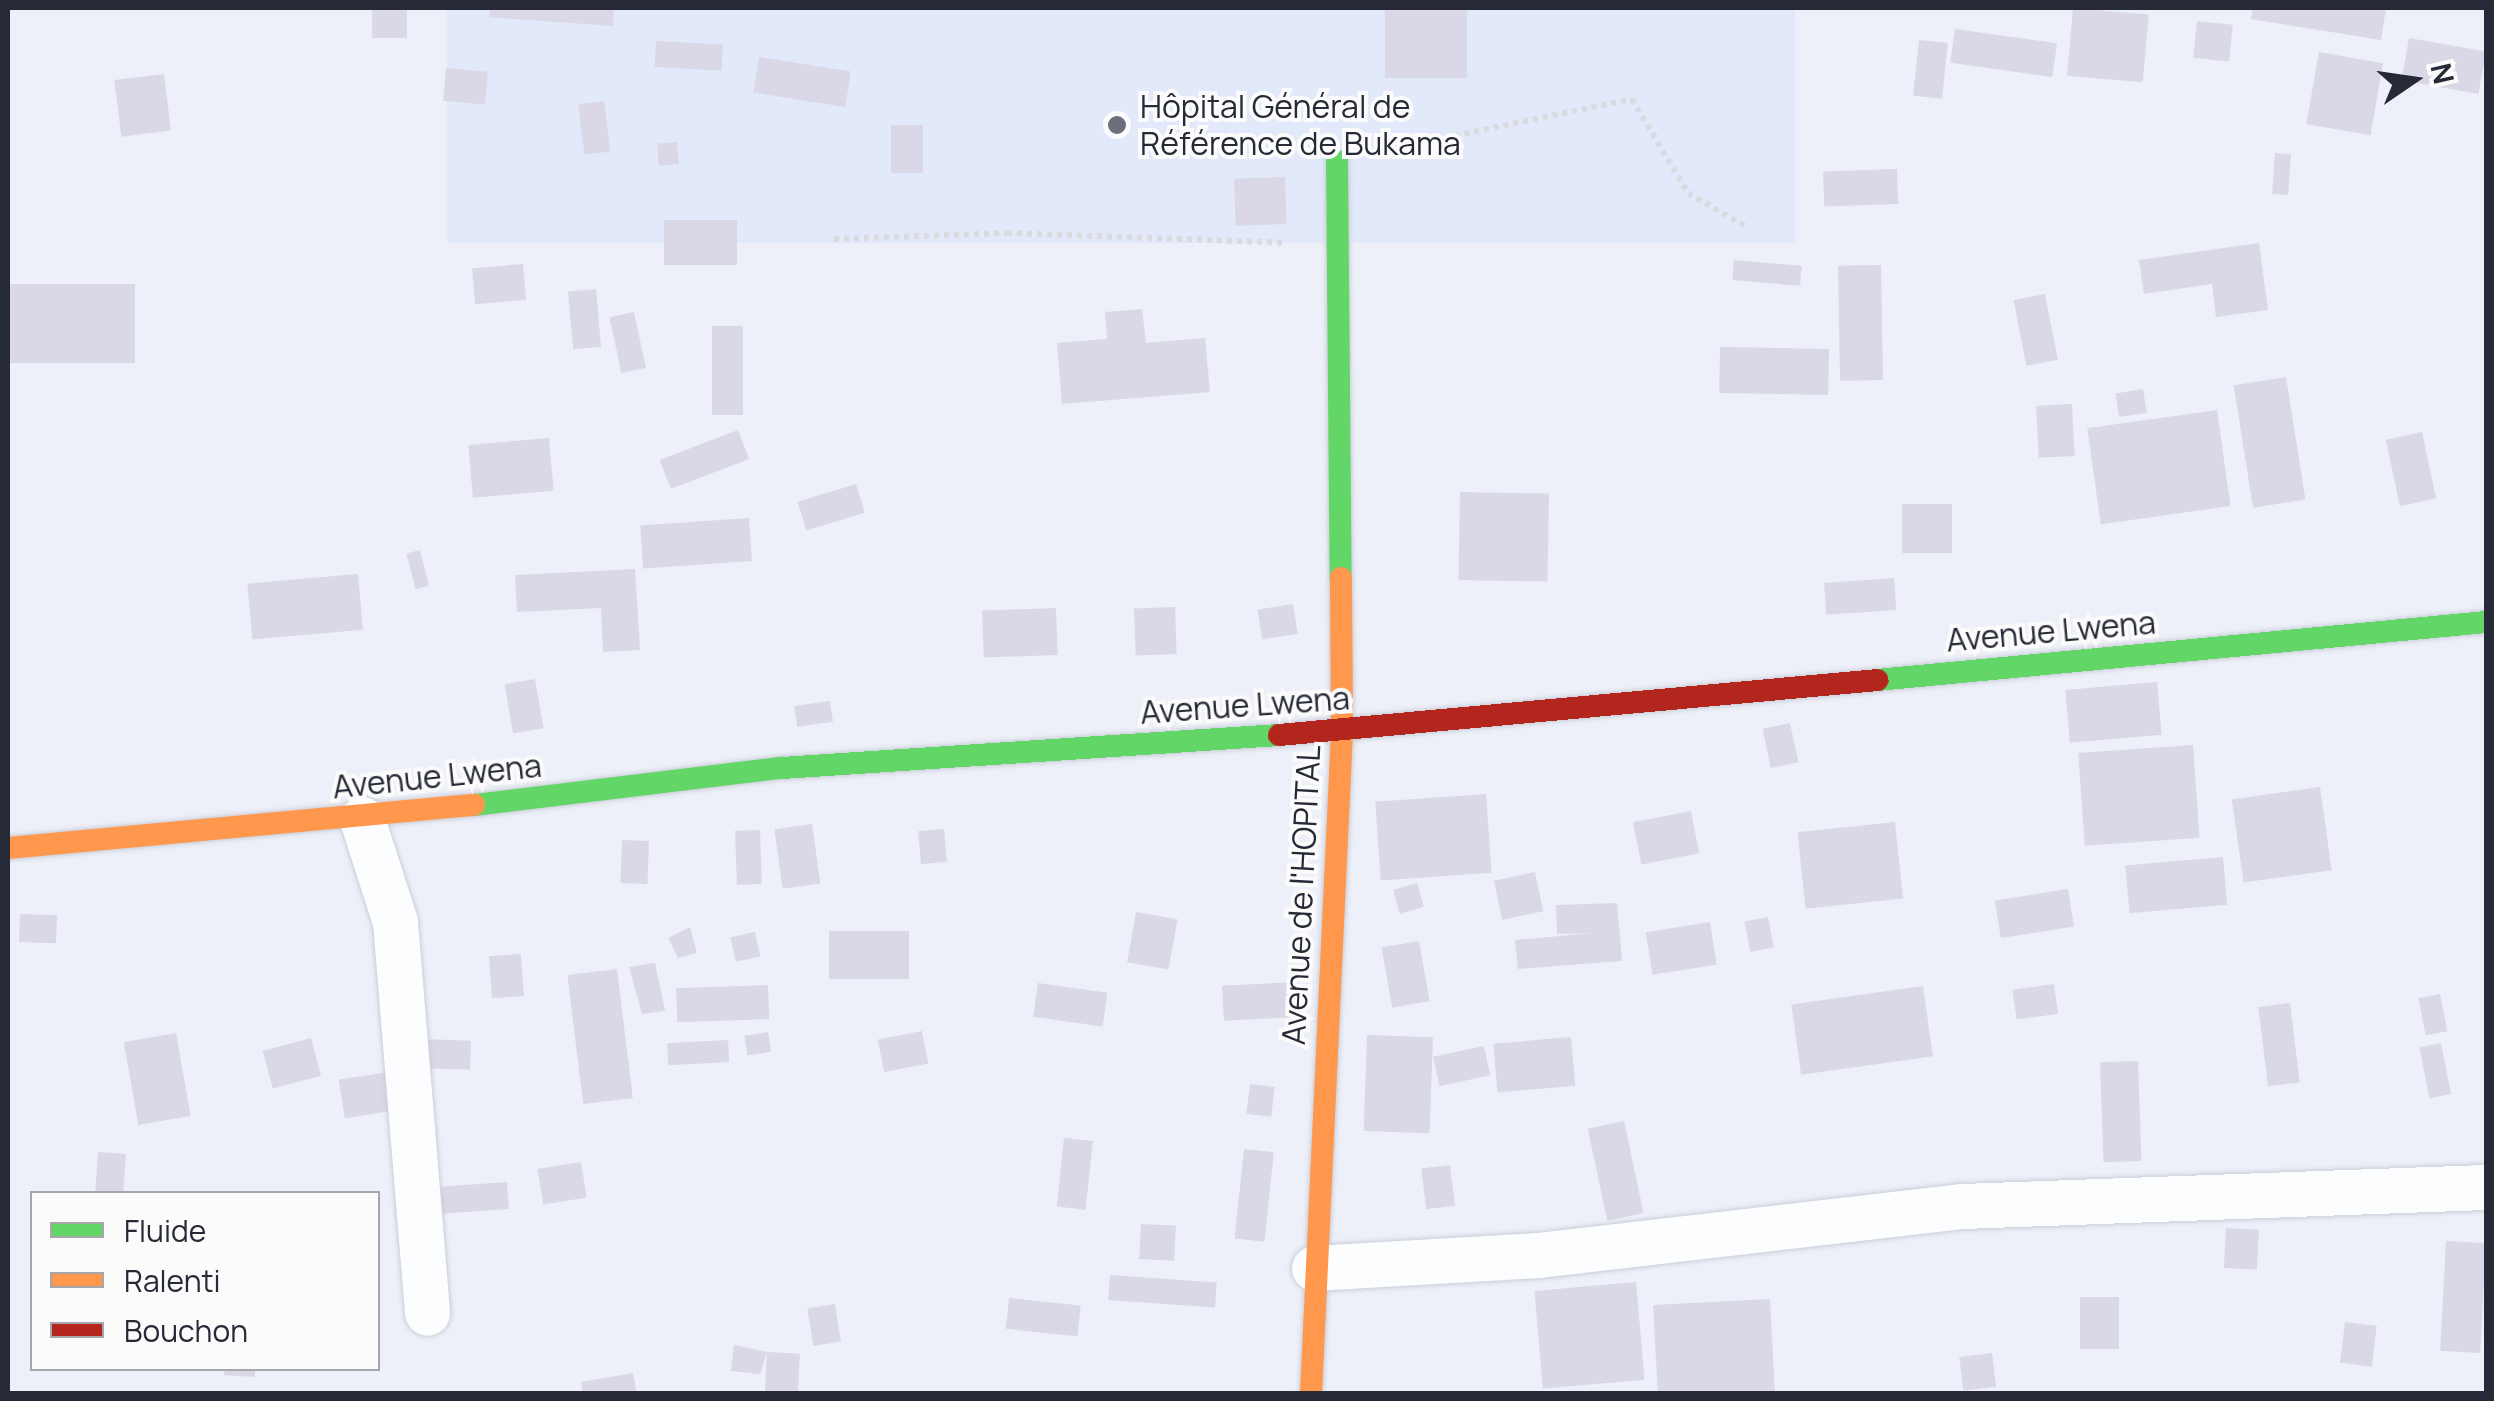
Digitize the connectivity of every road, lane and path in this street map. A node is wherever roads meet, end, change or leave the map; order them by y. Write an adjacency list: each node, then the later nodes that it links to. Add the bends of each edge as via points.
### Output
1 (1337, 160): 2 (path, via 1632,99 1688,193); 4 (main road, Avenue de l'HOPITAL)
2 (1747, 228)
3 (834, 239): 4 (path, via 1007,233)
4 (1338, 243): 6 (main road, Avenue de l'HOPITAL)
5 (2486, 622): 6 (main road, Avenue Lwena)
6 (1342, 732): 7 (main road, Avenue Lwena, via 782,768); 10 (main road, Avenue de l'HOPITAL)
7 (362, 818): 8 (main road, Avenue Lwena); 11 (street, via 394,922)
8 (8, 848)
9 (2486, 1186): 10 (street, via 1962,1206 1538,1254)
10 (1314, 1268): 12 (main road, Avenue de l'HOPITAL)
11 (427, 1313)
12 (1310, 1394)

